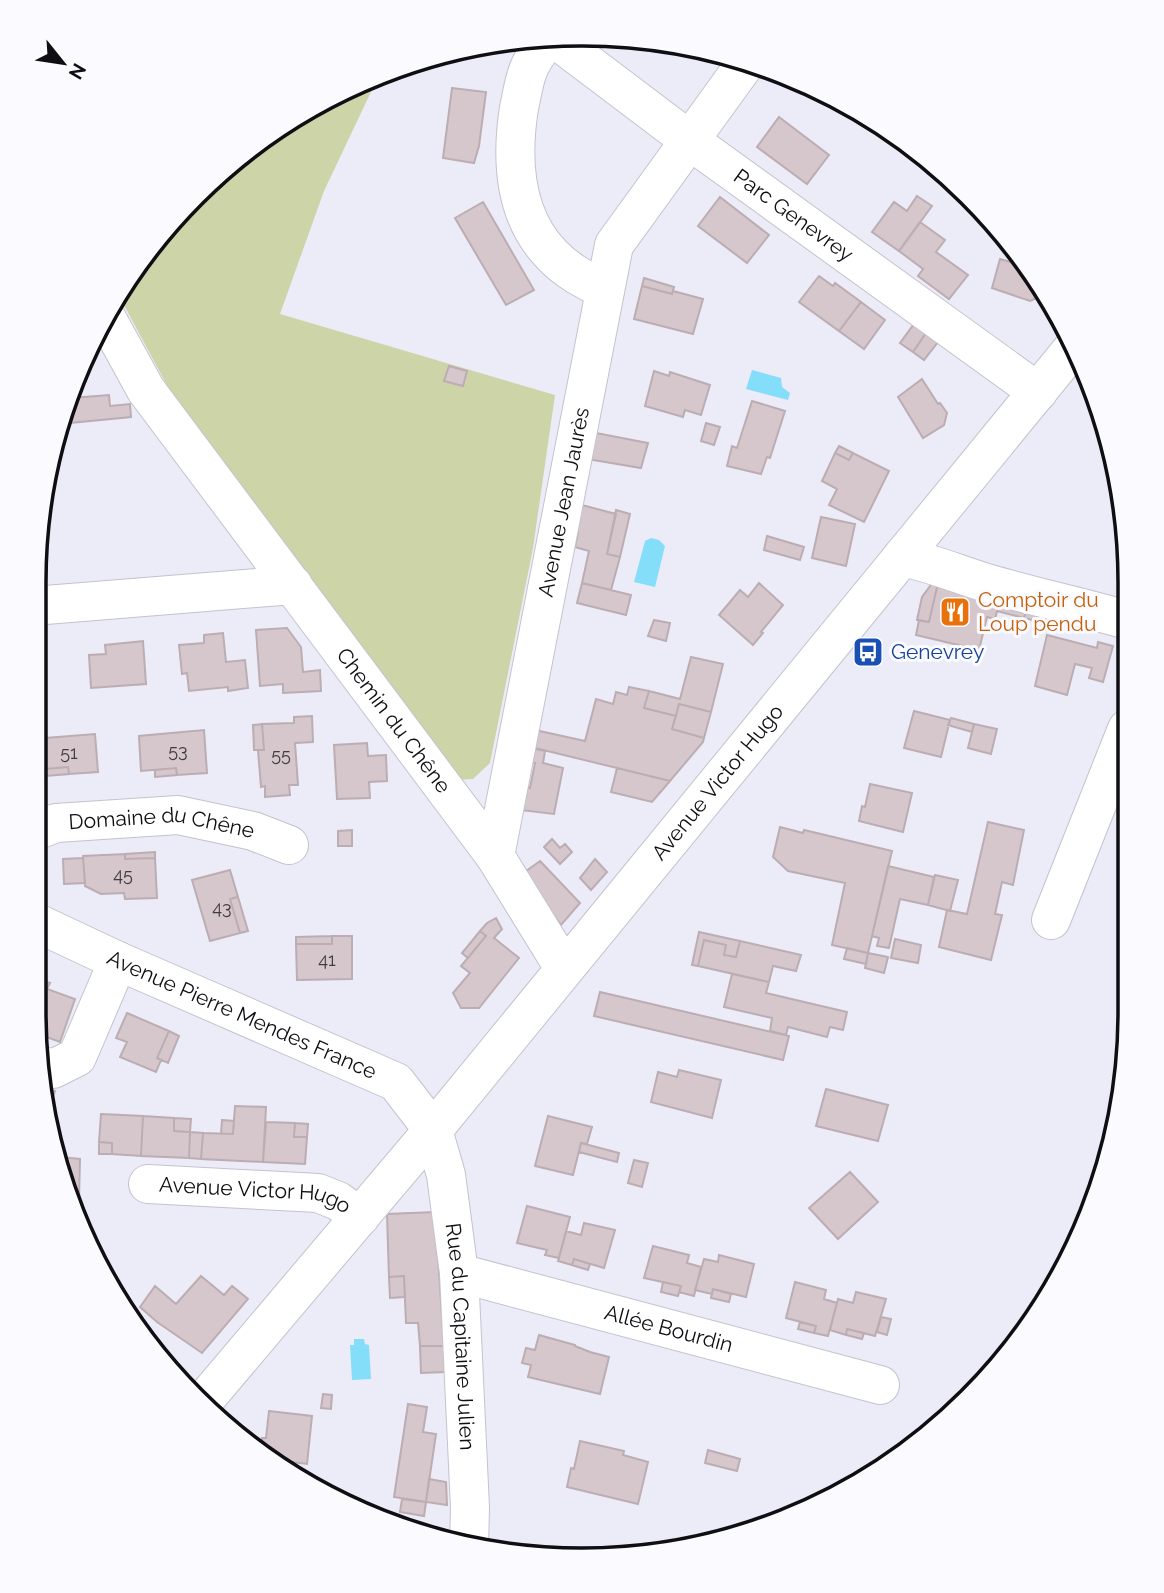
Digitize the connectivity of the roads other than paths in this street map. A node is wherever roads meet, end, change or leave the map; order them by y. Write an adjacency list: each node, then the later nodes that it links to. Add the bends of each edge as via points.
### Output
1 (565, 46): 4 (street, Parc Genevrey)
2 (542, 47): 5 (street, Parc Genevrey, via 529,68 521,96 514,160 519,194 531,227 550,253 574,274)
3 (741, 70): 4 (street, Avenue Jean Jaurès)
4 (690, 140): 5 (street, Avenue Jean Jaurès, via 614,245); 8 (street, Parc Genevrey)
5 (605, 290): 16 (street, Avenue Jean Jaurès)
6 (111, 326): 10 (street, Chemin du Chêne, via 146,390)
7 (1068, 355): 8 (street, Avenue Victor Hugo)
8 (1038, 392): 9 (street, Avenue Victor Hugo)
9 (902, 557): 12 (street); 20 (street, Avenue Victor Hugo)
10 (293, 585): 11 (street); 16 (street, Chemin du Chêne)
11 (46, 605)
12 (1118, 618)
13 (1118, 754): 17 (street)
14 (46, 827): 15 (street, Domaine du Chêne, via 177,814 253,831)
15 (289, 845)
16 (495, 856): 20 (street)
17 (1051, 920)
18 (46, 927): 19 (street, Avenue Pierre Mendes France)
19 (118, 961): 21 (street, via 78,1057); 22 (street, Avenue Pierre Mendes France, via 396,1083)
20 (564, 968): 22 (street, Avenue Victor Hugo)
21 (49, 1068)
22 (433, 1130): 24 (street, Avenue Victor Hugo); 25 (street, Rue du Capitaine Julien, via 446,1175)
23 (148, 1184): 24 (street, Avenue Victor Hugo, via 318,1193)
24 (360, 1217): 27 (street, Avenue Victor Hugo)
25 (459, 1273): 26 (street, Allée Bourdin); 28 (street, Rue du Capitaine Julien)
26 (880, 1385)
27 (209, 1395)
28 (469, 1535)

